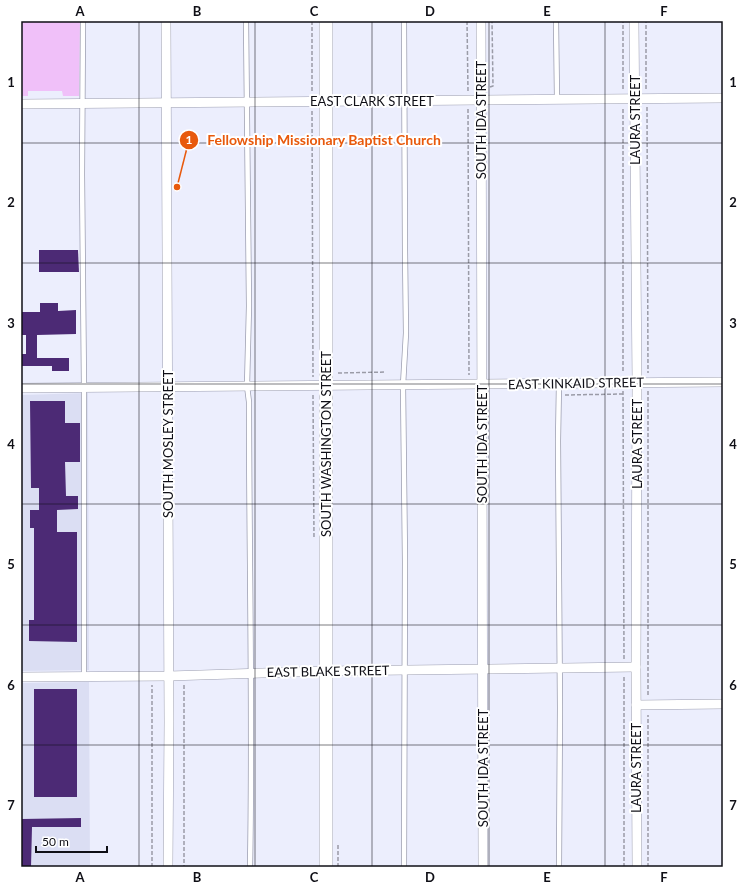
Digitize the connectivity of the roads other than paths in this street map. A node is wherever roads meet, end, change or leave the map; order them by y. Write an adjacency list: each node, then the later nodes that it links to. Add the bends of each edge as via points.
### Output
1 (83, 21): 16 (lane)
2 (166, 21): 17 (street, SOUTH MOSLEY STREET)
3 (246, 21): 15 (lane)
4 (326, 21): 13 (street, SOUTH WASHINGTON STREET)
5 (404, 21): 14 (lane)
6 (481, 21): 12 (street, SOUTH IDA STREET)
7 (556, 21): 11 (lane)
8 (634, 21): 9 (street, LAURA STREET)
9 (634, 98): 10 (street, EAST CLARK STREET); 11 (street, EAST CLARK STREET); 20 (street, LAURA STREET)
10 (723, 98)
11 (557, 99): 12 (street, EAST CLARK STREET)
12 (481, 100): 14 (street, EAST CLARK STREET); 21 (street, SOUTH IDA STREET)
13 (326, 101): 14 (street, EAST CLARK STREET); 15 (street, EAST CLARK STREET); 25 (street, SOUTH WASHINGTON STREET)
14 (405, 101): 23 (lane, via 406,334)
15 (246, 102): 17 (street, EAST CLARK STREET); 24 (lane, via 249,306)
16 (83, 103): 17 (street, EAST CLARK STREET); 18 (street, EAST CLARK STREET); 28 (lane)
17 (166, 103): 26 (street, SOUTH MOSLEY STREET)
18 (21, 104)
19 (723, 382): 20 (street, EAST KINKAID STREET)
20 (637, 383): 22 (street, EAST KINKAID STREET); 29 (street, LAURA STREET)
21 (482, 384): 22 (street, EAST KINKAID STREET); 23 (street, EAST KINKAID STREET); 31 (street, SOUTH IDA STREET)
22 (559, 384): 30 (lane)
23 (403, 385): 25 (street, EAST KINKAID STREET); 32 (lane)
24 (247, 386): 25 (street, EAST KINKAID STREET); 26 (street, EAST KINKAID STREET); 34 (lane)
25 (320, 386): 33 (street, SOUTH WASHINGTON STREET)
26 (168, 387): 28 (street, EAST KINKAID STREET); 36 (street, SOUTH MOSLEY STREET)
27 (21, 388): 28 (street, EAST KINKAID STREET)
28 (84, 388): 35 (lane)
29 (636, 667): 30 (street, EAST BLAKE STREET); 39 (street, LAURA STREET)
30 (559, 668): 31 (street, EAST BLAKE STREET); 45 (lane)
31 (483, 669): 32 (street, EAST BLAKE STREET); 44 (street, SOUTH IDA STREET)
32 (405, 670): 33 (street, EAST BLAKE STREET); 43 (lane)
33 (326, 671): 34 (street, EAST BLAKE STREET); 42 (street, SOUTH WASHINGTON STREET)
34 (250, 673): 36 (street, EAST BLAKE STREET); 41 (lane)
35 (84, 676): 36 (street, EAST BLAKE STREET); 37 (street, EAST BLAKE STREET)
36 (169, 676): 40 (street, SOUTH MOSLEY STREET)
37 (21, 677)
38 (723, 704): 39 (street)
39 (636, 705): 46 (street, LAURA STREET)
40 (168, 867)
41 (250, 867)
42 (326, 867)
43 (404, 867)
44 (484, 867)
45 (559, 867)
46 (637, 867)

